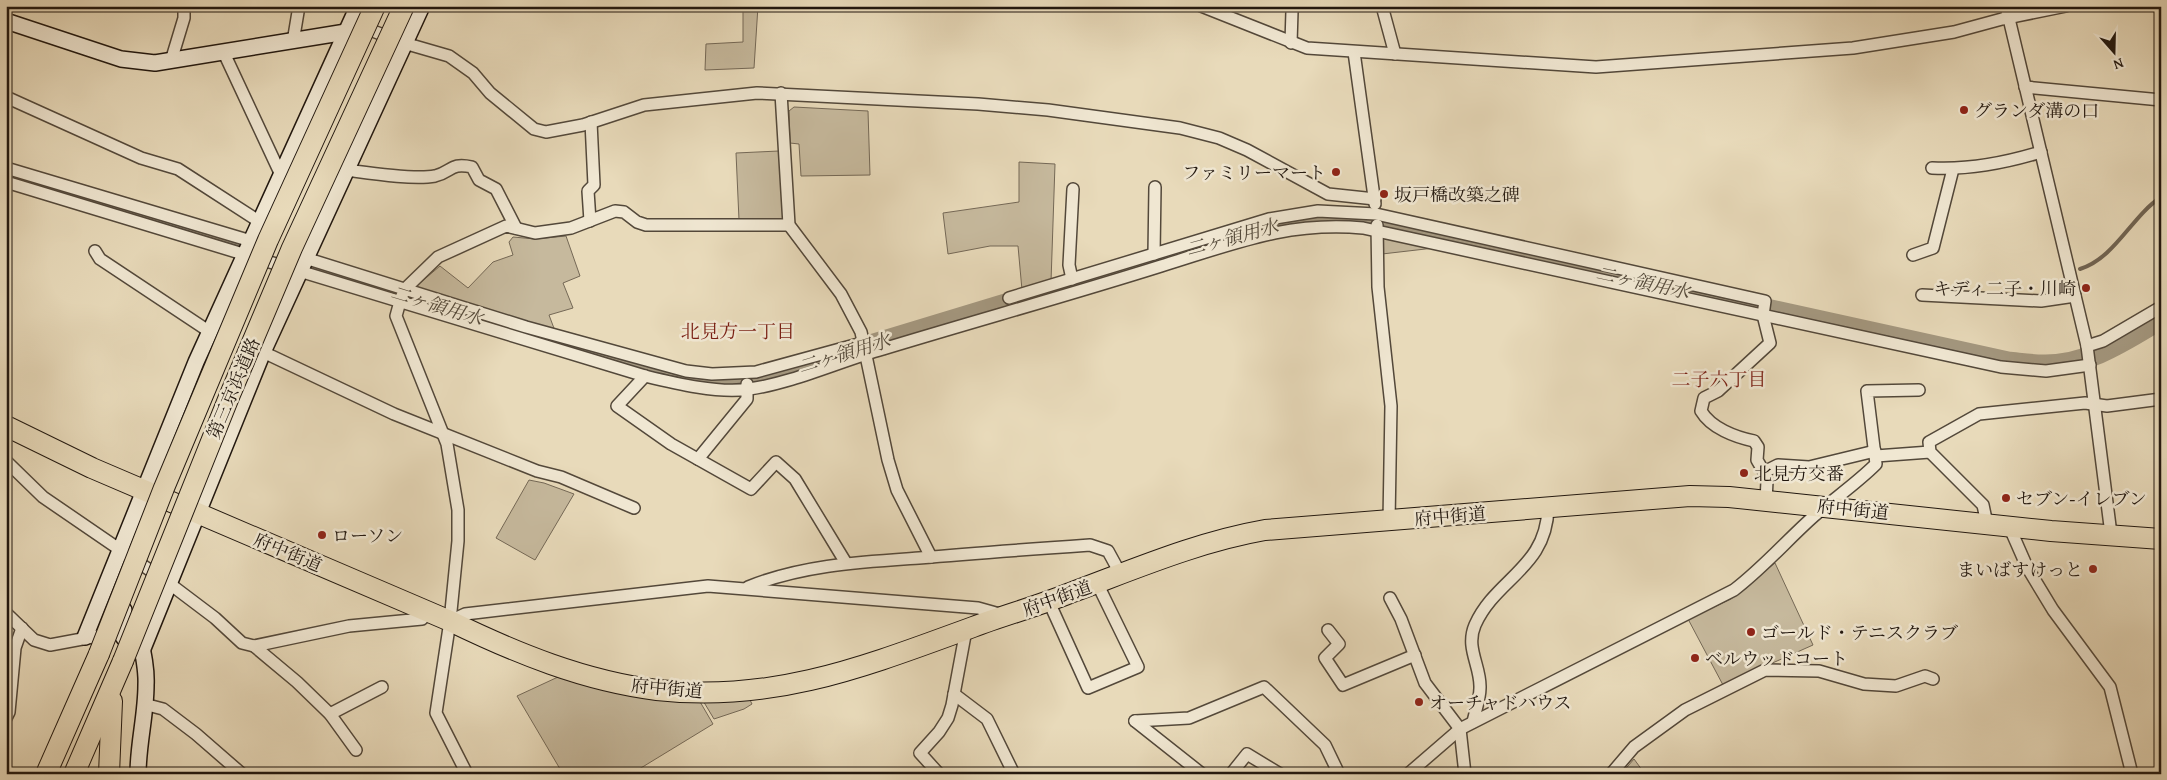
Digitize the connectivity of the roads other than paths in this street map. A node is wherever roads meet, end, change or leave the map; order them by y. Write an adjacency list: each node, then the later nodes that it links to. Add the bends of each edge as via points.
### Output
1 (184, 6): 22 (street, via 184,18)
2 (299, 6): 16 (street)
3 (358, 6): 15 (street)
4 (375, 6): 121 (highway, 第三京浜道路, bridge, via 268,240 164,488 99,654)
5 (382, 6): 51 (street)
6 (396, 6): 51 (street)
7 (404, 6): 110 (highway, 第三京浜道路, bridge, via 285,265 225,406)
8 (422, 6): 17 (street)
9 (1201, 6): 18 (street)
10 (1295, 6): 18 (street)
11 (1382, 6): 21 (street)
12 (2066, 6): 13 (street)
13 (2008, 12): 21 (street, via 1954,32 1853,48 1596,68); 23 (street)
14 (6, 21): 22 (street, via 122,59 156,63)
15 (347, 26): 16 (street); 17 (street); 33 (street)
16 (293, 42): 20 (street)
17 (404, 43): 27 (street, via 449,56 473,73 490,93 534,129 558,131); 32 (street)
18 (1291, 43): 19 (street, via 1307,48)
19 (1354, 52): 21 (street); 38 (street)
20 (224, 53): 22 (street); 33 (street)
21 (1395, 54)
22 (171, 61)
23 (2025, 87): 26 (street); 28 (street)
24 (781, 93): 27 (street, via 644,105); 37 (street, via 1048,110 1180,128 1219,138 1247,150); 43 (street)
25 (6, 97): 41 (street, via 141,158 178,169)
26 (2161, 100)
27 (591, 122): 40 (street, via 594,186 588,191)
28 (2041, 152): 31 (street, via 1998,165); 56 (street)
29 (6, 168): 45 (street)
30 (1932, 168): 31 (street)
31 (1952, 169): 49 (street, via 1933,248)
32 (346, 170): 44 (street, via 436,176 459,164 472,167 479,180 496,189); 50 (street)
33 (281, 176): 41 (street)
34 (6, 182): 48 (street)
35 (1155, 187): 47 (street)
36 (1073, 189): 53 (street, via 1069,266)
37 (1328, 194): 38 (street); 39 (street, via 1331,204)
38 (1375, 199): 42 (street)
39 (1325, 211): 42 (street); 47 (street, via 1269,218)
40 (590, 221): 43 (street, via 624,212 646,225); 44 (street, via 571,228 535,233)
41 (260, 222): 45 (street)
42 (1377, 223): 59 (street); 59 (street, via 1765,302); 61 (street, via 1270,232 1085,290); 84 (street, via 1378,287 1391,406)
43 (789, 225): 61 (street, via 841,294 856,320)
44 (516, 228): 54 (street, via 506,226 438,257)
45 (251, 241): 48 (street)
46 (95, 251): 60 (street, via 100,258)
47 (1154, 254): 53 (street)
48 (244, 256): 51 (street); 60 (street)
49 (1913, 256)
50 (305, 258): 52 (street); 54 (street)
51 (275, 265): 52 (street); 79 (street, via 214,385)
52 (299, 272): 54 (street); 62 (street)
53 (1072, 279): 57 (street)
54 (402, 295): 64 (street, via 659,365 686,371); 65 (street); 71 (street, via 396,316)
55 (1922, 295): 56 (street, via 2041,301)
56 (2075, 296): 63 (street)
57 (1008, 298)
58 (2161, 307): 63 (street, via 2103,342)
59 (1763, 315): 63 (street, via 2026,371 2065,370); 76 (street, via 1770,342 1718,391 1704,398 1701,411 1706,421 1739,438 1754,441 1758,447 1756,460)
60 (210, 332): 77 (street)
61 (864, 348): 64 (street); 66 (street); 90 (street, via 895,482)
62 (264, 352): 71 (street, via 394,414); 83 (street)
63 (2088, 356): 69 (street)
64 (745, 373): 66 (street)
65 (644, 376): 66 (street, via 686,385); 74 (street, via 617,406)
66 (748, 390): 74 (street, via 747,399)
67 (1919, 390): 73 (street, via 1867,391)
68 (2161, 399): 69 (street, via 2107,406)
69 (2093, 404): 72 (street, via 1979,414 1929,442); 87 (street)
70 (6, 426): 77 (highway, 府中街道)
71 (443, 432): 82 (street); 102 (street, via 458,510)
72 (1930, 452): 73 (street); 85 (street, via 1983,505)
73 (1876, 453): 76 (street, via 1809,467 1778,465); 80 (street, via 1876,464)
74 (698, 460): 91 (street, via 751,489 776,462 795,479)
75 (6, 461): 89 (street, via 43,497)
76 (1764, 472): 78 (street)
77 (144, 490): 79 (highway, 府中街道); 89 (street)
78 (1766, 501): 80 (highway, 府中街道); 81 (highway, 府中街道, via 1690,496)
79 (173, 503): 83 (highway, 府中街道); 92 (street)
80 (1828, 506): 85 (highway, 府中街道); 118 (street, via 1734,590)
81 (1548, 507): 84 (highway, 府中街道); 118 (street, via 1548,521 1540,547 1484,610 1472,635 1471,649 1480,688)
82 (634, 508)
83 (198, 513): 95 (street); 99 (highway, 府中街道)
84 (1389, 521): 93 (highway, 府中街道, via 1238,535 1211,541)
85 (1987, 524): 86 (highway, 府中街道)
86 (2008, 526): 87 (highway, 府中街道); 136 (street, via 2027,567 2053,610 2110,687)
87 (2111, 534): 88 (highway, 府中街道)
88 (2161, 539)
89 (119, 551): 92 (street); 107 (street)
90 (931, 557): 91 (street); 93 (street, via 1090,544 1108,551)
91 (846, 563): 96 (street, via 767,579)
92 (148, 570): 95 (street); 106 (street, via 118,624); 110 (street, via 136,616)
93 (1120, 573): 94 (highway, 府中街道)
94 (1097, 583): 98 (highway, 府中街道); 98 (street, via 1138,667 1088,688)
95 (170, 584): 108 (street, via 242,643); 110 (street)
96 (746, 588): 101 (street, via 978,608); 102 (street, via 684,588 465,614)
97 (1390, 598): 109 (street)
98 (1048, 602): 101 (highway, 府中街道)
99 (429, 612): 102 (highway, 府中街道); 108 (street, via 422,619 349,626)
100 (6, 613): 103 (street)
101 (1007, 616): 104 (highway, 府中街道)
102 (450, 621): 104 (highway, 府中街道, via 496,644 570,671 627,685 692,692 757,690 813,681 869,665); 126 (street, via 436,712)
103 (22, 628): 107 (street, via 34,640 50,645); 117 (street, via 15,648)
104 (966, 630): 114 (street)
105 (1328, 630): 109 (street, via 1339,644 1325,658 1343,685)
106 (120, 632): 107 (street); 110 (street)
107 (85, 637)
108 (254, 646): 116 (street)
109 (1415, 655): 119 (street, via 1425,683)
110 (136, 656): 112 (highway, 第三京浜道路); 115 (street, via 146,687)
111 (1933, 679): 135 (street, via 1925,676 1896,686 1864,684 1819,671 1765,670 1685,710 1634,747)
112 (114, 687): 122 (highway, 第三京浜道路); 123 (highway)
113 (382, 687): 116 (street)
114 (954, 694): 127 (street, via 948,718 940,732 920,753); 128 (street, via 987,719)
115 (144, 704): 124 (street); 125 (street, via 163,709)
116 (330, 714): 120 (street)
117 (6, 718)
118 (1473, 722): 119 (street)
119 (1460, 729): 133 (street); 134 (street)
120 (356, 750)
121 (46, 774)
122 (74, 774)
123 (109, 774)
124 (138, 774)
125 (242, 774)
126 (467, 774)
127 (939, 774)
128 (1014, 774)
129 (1202, 774): 132 (street, via 1135,721 1189,718 1264,687 1325,745)
130 (1231, 774): 131 (street, via 1248,754)
131 (1280, 774)
132 (1339, 774)
133 (1408, 774)
134 (1465, 774)
135 (1611, 774)
136 (2132, 774)

